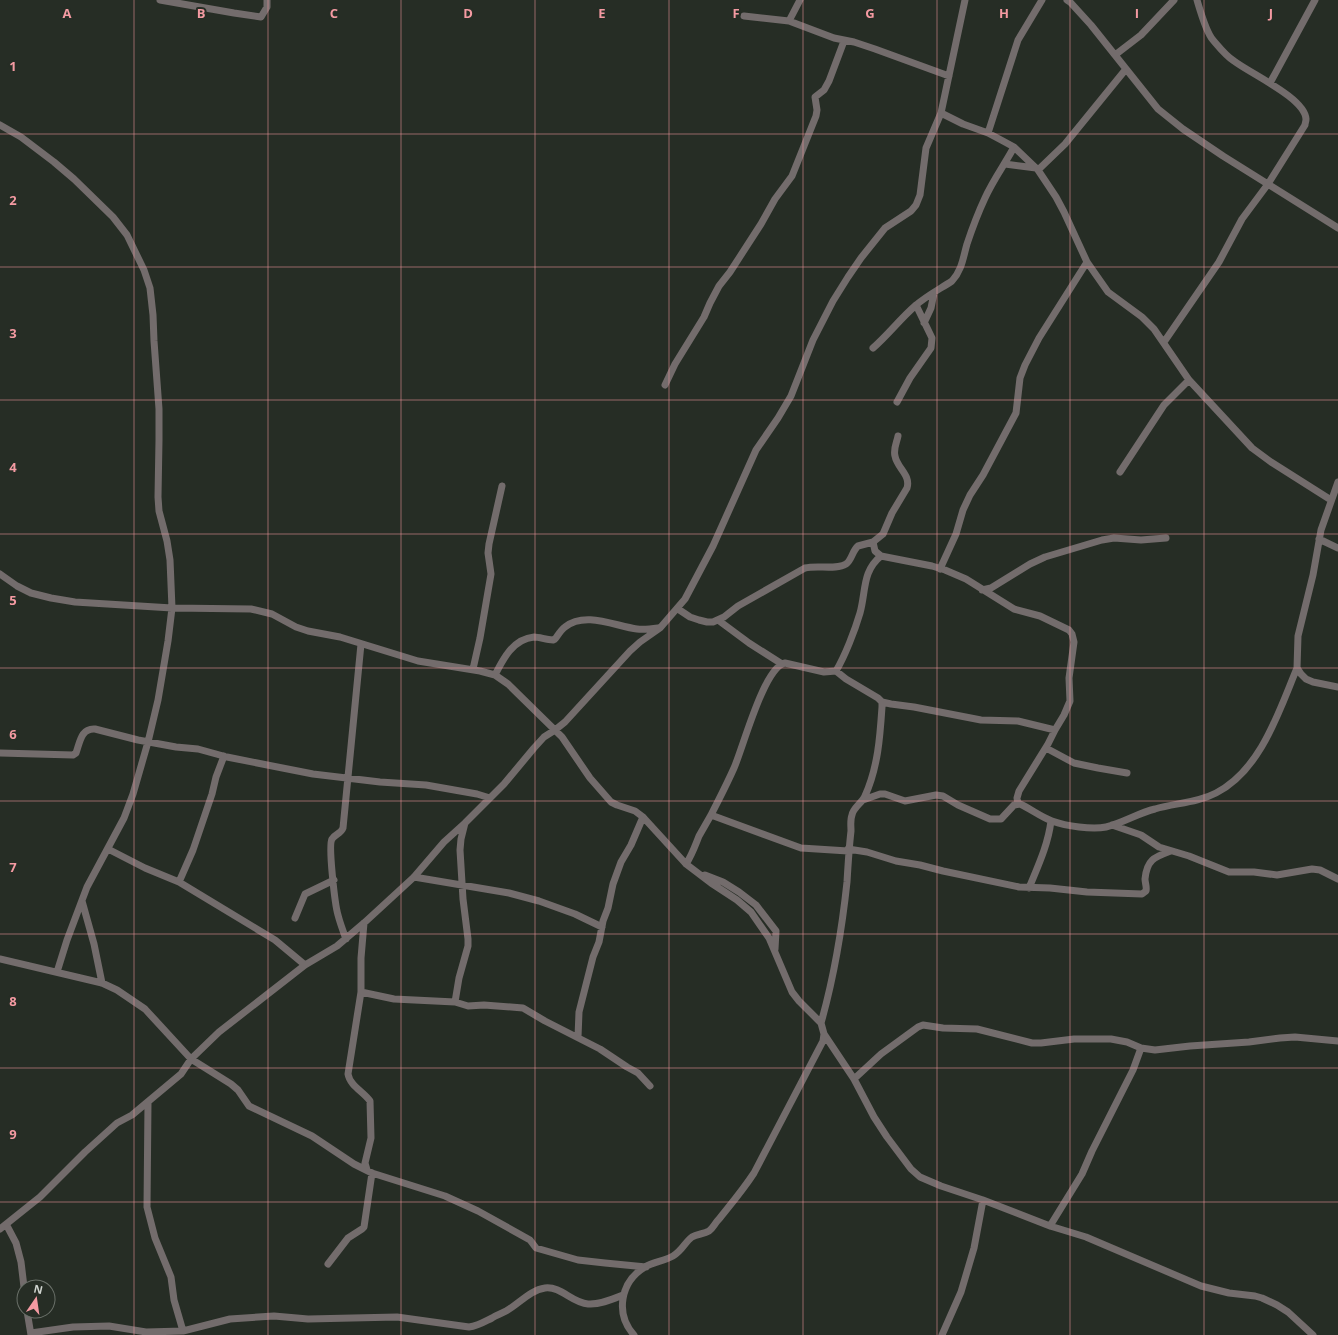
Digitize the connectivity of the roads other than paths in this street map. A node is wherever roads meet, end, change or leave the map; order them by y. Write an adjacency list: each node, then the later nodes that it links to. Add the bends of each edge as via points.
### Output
1 (160, 0): 2 (street, via 261,17 267,7)
2 (267, 0)
3 (800, 0): 11 (street)
4 (964, 0): 15 (street)
5 (1042, 0): 19 (street, via 1018,40)
6 (1174, 0): 13 (street, via 1141,35)
7 (1197, 0): 16 (street, via 1211,38 1233,61)
8 (1315, 0): 16 (street)
9 (1069, 1): 13 (street)
10 (744, 16): 11 (street)
11 (789, 21): 12 (street)
12 (844, 41): 15 (street, via 875,49); 32 (street, via 829,81 824,90 815,97 816,116 792,176 719,286)
13 (1115, 54): 14 (street)
14 (1126, 69): 22 (street, via 1065,144); 23 (street, via 1170,120)
15 (948, 76): 17 (street)
16 (1270, 83): 23 (street, via 1296,102 1306,119 1305,126)
17 (940, 114): 19 (street); 48 (street, via 926,148 920,195 916,205 885,228 861,258 833,301 813,340 791,396 756,450 713,546)
18 (0, 125): 47 (street, via 54,162 113,217 127,235 144,270 150,288 153,315 159,409 158,497 170,560)
19 (988, 133): 20 (street)
20 (1014, 147): 21 (street); 22 (street)
21 (1005, 164): 22 (street); 26 (street, via 974,224 960,270 952,281)
22 (1037, 169): 25 (street, via 1056,197)
23 (1268, 184): 24 (street); 29 (street, via 1242,219 1219,262)
24 (1338, 228)
25 (1087, 262): 29 (street, via 1108,292 1142,317); 44 (street, via 1025,365 1020,378 1016,413 983,476 970,495)
26 (934, 293): 27 (street); 28 (street)
27 (916, 305): 28 (street); 30 (street)
28 (924, 323): 33 (street, via 932,338 931,348)
29 (1164, 342): 31 (street)
30 (873, 348)
31 (1190, 380): 35 (street, via 1164,404); 38 (street, via 1252,448)
32 (665, 385)
33 (897, 402)
34 (898, 436): 41 (street, via 895,456 908,478 908,484 883,534)
35 (1120, 472)
36 (1338, 482): 38 (street)
37 (502, 486): 54 (street, via 488,553 491,574)
38 (1331, 500): 40 (street)
39 (1166, 538): 46 (street, via 1102,540 1044,557 991,588)
40 (1319, 539): 42 (street); 53 (street, via 1298,636)
41 (874, 542): 43 (street, via 875,551); 49 (street, via 858,546 846,564 839,567 805,568)
42 (1338, 548)
43 (881, 556): 44 (street); 55 (street, via 872,564 860,612)
44 (940, 569): 46 (street, via 966,580)
45 (0, 575): 47 (street, via 31,593 51,598 75,602)
46 (981, 590): 60 (street, via 1014,609 1040,616 1069,630 1072,634 1074,642 1069,678 1070,701)
47 (172, 608): 51 (street, via 262,610 296,627); 61 (street, via 164,668)
48 (678, 609): 49 (street, via 698,620); 50 (street)
49 (718, 620): 52 (street)
50 (660, 628): 56 (street, via 638,629 600,621 580,621 566,626 555,639 535,637 519,643 504,657); 59 (street, via 630,651 572,715)
51 (361, 644): 54 (street, via 418,661); 66 (street)
52 (782, 664): 55 (street, via 824,672); 70 (street, via 773,672 759,699 734,767)
53 (1297, 668): 57 (street, via 1306,679); 74 (street, via 1259,752 1243,772 1226,787 1203,798 1156,808)
54 (473, 670): 56 (street)
55 (836, 671): 58 (street)
56 (495, 675): 59 (street, via 508,684)
57 (1338, 687)
58 (882, 702): 60 (street, via 976,720 1018,721); 68 (street, via 876,767)
59 (555, 730): 67 (street, via 534,748); 71 (street, via 608,799)
60 (1055, 730): 62 (street)
61 (148, 742): 63 (street, via 90,729 83,733 73,755); 64 (street, via 198,749); 75 (street, via 133,794)
62 (1046, 748): 65 (street, via 1074,763); 69 (street, via 1019,791)
63 (0, 753)
64 (224, 756): 66 (street, via 313,774); 82 (street, via 193,850)
65 (1127, 773)
66 (348, 778): 67 (street, via 426,785); 81 (street, via 343,828 332,840)
67 (490, 798): 73 (street)
68 (863, 800): 69 (street, via 880,794 905,801 943,796 993,819 1001,819); 76 (street, via 852,813)
69 (1018, 804): 72 (street)
70 (711, 815): 76 (street, via 801,848); 78 (street)
71 (643, 817): 78 (street); 88 (street, via 617,874)
72 (1051, 821): 74 (street, via 1084,827); 84 (street, via 1047,845)
73 (465, 823): 79 (street); 83 (street, via 460,839)
74 (1112, 825): 77 (street, via 1132,831)
75 (108, 849): 82 (street); 85 (street)
76 (848, 850): 84 (street, via 867,852 981,880); 96 (street, via 848,872 841,924)
77 (1171, 851): 80 (street, via 1230,872 1277,875 1312,869); 84 (street, via 1149,863 1146,891 1142,894)
78 (686, 864): 96 (street, via 751,912 766,932 792,992)
79 (414, 876): 83 (street); 87 (street)
80 (1338, 879)
81 (334, 880): 86 (street, via 305,894); 89 (street, via 338,916)
82 (179, 882): 91 (street, via 274,940)
83 (461, 884): 88 (street, via 549,903); 95 (street, via 468,946 460,971)
84 (1029, 888)
85 (82, 901): 92 (street); 93 (street)
86 (295, 918)
87 (364, 923): 89 (street); 94 (street)
88 (602, 927): 98 (street, via 579,1012)
89 (346, 939): 91 (street)
90 (0, 958): 92 (street)
91 (305, 965): 101 (street, via 219,1032)
92 (57, 972): 93 (street)
93 (102, 983): 101 (street, via 117,990 145,1010)
94 (361, 992): 95 (street, via 394,999); 105 (street, via 348,1074 355,1086 370,1101 371,1138 365,1162)
95 (455, 1002): 98 (street, via 468,1006 523,1008)
96 (821, 1023): 97 (street)
97 (824, 1034): 102 (street); 111 (street, via 807,1074 743,1190 708,1232 691,1238 674,1256)
98 (578, 1037): 103 (street, via 638,1073)
99 (1338, 1041): 100 (street, via 1294,1037 1154,1050)
100 (1141, 1048): 102 (street, via 1127,1042 1107,1039 1032,1043 977,1029 923,1025 881,1054); 108 (street, via 1133,1070 1082,1174)
101 (191, 1059): 104 (street, via 181,1074); 105 (street, via 231,1084 249,1106 312,1136 347,1160)
102 (854, 1079): 106 (street, via 874,1118 915,1173 927,1181)
103 (650, 1086)
104 (148, 1103): 107 (street, via 117,1123 40,1197); 115 (street, via 147,1207 155,1238 171,1277 174,1300)
105 (369, 1171): 110 (street, via 364,1227 348,1238); 111 (street, via 429,1190 478,1211 530,1240 536,1248 578,1260)
106 (984, 1200): 108 (street); 118 (street, via 961,1292)
107 (6, 1224): 109 (street); 112 (street, via 16,1243)
108 (1050, 1226): 119 (street, via 1086,1237 1201,1286 1262,1298 1288,1312)
109 (0, 1229)
110 (328, 1264)
111 (646, 1267): 113 (street, via 628,1284)
112 (23, 1279)
113 (623, 1295): 115 (street, via 588,1304 581,1303 553,1288 543,1288 530,1293 505,1312 477,1327 469,1328 397,1317 308,1319 274,1316 230,1319); 117 (street, via 624,1320)
114 (28, 1319): 116 (street)
115 (183, 1331): 116 (street, via 146,1332 109,1326 73,1327)
116 (31, 1334)
117 (634, 1335)
118 (942, 1335)
119 (1313, 1335)

